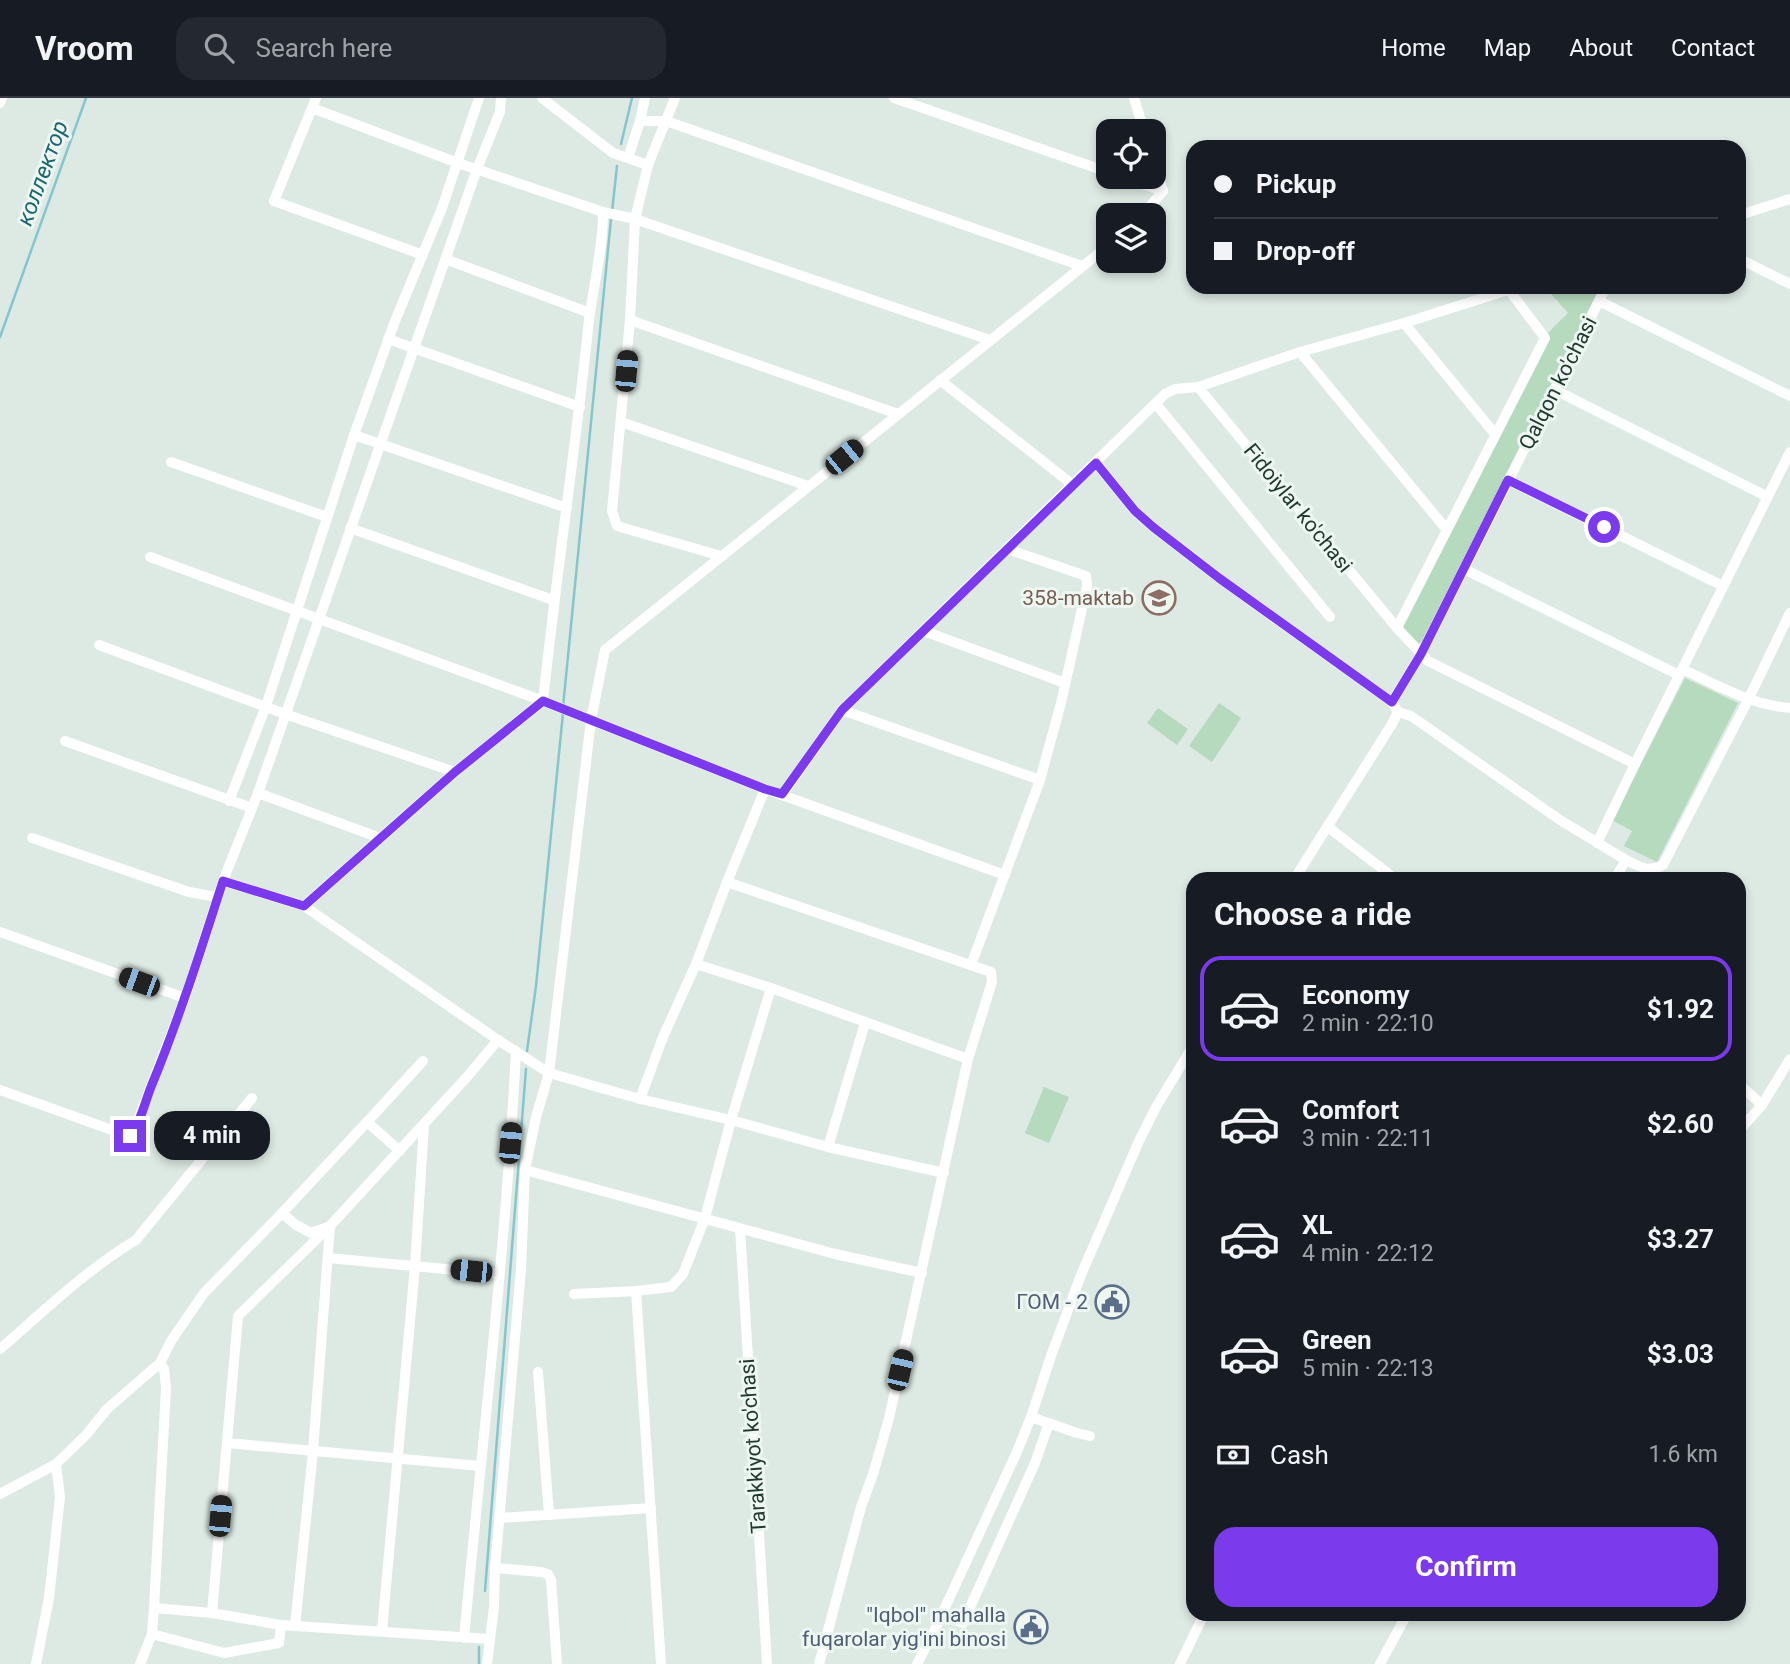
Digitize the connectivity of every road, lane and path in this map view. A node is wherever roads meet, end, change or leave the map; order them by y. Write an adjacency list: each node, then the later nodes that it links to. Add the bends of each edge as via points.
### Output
1 (2, 98): 9 (street)
2 (479, 98): 15 (street)
3 (501, 98): 18 (street, via 500,112)
4 (542, 98): 14 (street, via 613,153)
5 (645, 98): 12 (street)
6 (675, 98): 13 (street)
7 (894, 98): 17 (street)
8 (1134, 98): 11 (street)
9 (0, 103)
10 (314, 103): 15 (street); 26 (street, via 274,201)
11 (1140, 119)
12 (640, 121): 13 (street); 14 (street)
13 (666, 121): 16 (street); 30 (street)
14 (628, 158): 16 (street)
15 (458, 163): 18 (street); 26 (street)
16 (648, 165): 25 (street)
17 (1096, 168)
18 (477, 169): 23 (street); 28 (street)
19 (1157, 189): 20 (street)
20 (1163, 191): 22 (street)
21 (1790, 199): 24 (street)
22 (1152, 203)
23 (603, 212): 25 (street); 36 (street)
24 (1746, 213)
25 (635, 219): 37 (street); 40 (street)
26 (424, 255): 39 (street)
27 (1096, 255): 30 (street)
28 (445, 259): 36 (street); 41 (street)
29 (1746, 262): 31 (street)
30 (1082, 266): 40 (street)
31 (1790, 284)
32 (1498, 294): 38 (street)
33 (1517, 294): 51 (street, via 1545,338)
34 (1603, 294): 35 (street, Qalqon ko'chasi)
35 (1599, 302): 45 (street, Qalqon ko'chasi); 46 (street)
36 (590, 313): 48 (street)
37 (630, 320): 49 (street); 50 (street)
38 (1404, 323): 42 (street); 51 (street)
39 (388, 339): 41 (street); 52 (street)
40 (990, 340): 43 (street)
41 (414, 348): 48 (street); 53 (street)
42 (1300, 352): 44 (street); 64 (street)
43 (940, 380): 49 (street); 58 (street)
44 (1198, 387): 47 (street, via 1175,389); 75 (street, Fidoiylar ko'chasi)
45 (1555, 390): 57 (street, Qalqon ko'chasi); 60 (street)
46 (1790, 396)
47 (1156, 404): 56 (street); 73 (street)
48 (580, 407): 61 (street)
49 (898, 414): 59 (street)
50 (621, 422): 59 (street); 66 (street, via 612,511 617,526)
51 (1495, 434): 64 (street)
52 (354, 435): 53 (street); 62 (street)
53 (380, 444): 61 (street); 63 (street)
54 (1790, 452): 60 (street)
55 (171, 462): 62 (street)
56 (1096, 463): 58 (street); 84 (street, via 1153,527)
57 (1508, 480): 68 (street, Qalqon ko'chasi); 69 (street)
58 (1073, 485): 65 (street)
59 (808, 486): 66 (street)
60 (1768, 496): 69 (street)
61 (568, 508): 70 (street)
62 (327, 517): 71 (street)
63 (350, 527): 70 (street); 74 (street)
64 (1447, 530): 75 (street)
65 (1007, 550): 76 (street); 80 (street, via 1086,576)
66 (721, 556): 88 (street, via 605,650)
67 (150, 557): 71 (street)
68 (1464, 569): 78 (street, Qalqon ko'chasi); 79 (street)
69 (1723, 586): 79 (street)
70 (554, 600): 82 (street)
71 (297, 611): 74 (street); 83 (street)
72 (1790, 613): 81 (street)
73 (1330, 617)
74 (318, 620): 82 (street); 87 (street)
75 (1397, 628): 78 (street, Fidoiylar ko'chasi)
76 (923, 631): 80 (street); 86 (street)
77 (99, 645): 83 (street)
78 (1421, 654): 84 (street, Qalqon ko'chasi); 90 (street, Fidoiylar ko'chasi)
79 (1680, 672): 81 (street); 90 (street)
80 (1065, 683): 92 (street)
81 (1748, 700): 85 (street); 102 (street, via 1663,865 1647,870)
82 (543, 701): 88 (street); 91 (street)
83 (266, 706): 87 (street); 96 (street)
84 (1395, 707): 98 (street, Qalqon ko'chasi, via 1392,724); 101 (street)
85 (1790, 708)
86 (842, 710): 92 (street); 95 (street)
87 (285, 714): 91 (street); 94 (street)
88 (591, 720): 93 (street); 123 (street)
89 (65, 741): 96 (street)
90 (1635, 764): 101 (street)
91 (455, 772): 100 (street)
92 (1040, 780): 106 (street)
93 (765, 789): 95 (street); 108 (street)
94 (258, 793): 97 (street); 100 (street)
95 (782, 794): 106 (street)
96 (229, 800): 97 (street)
97 (252, 808): 107 (street)
98 (1328, 827): 103 (street, Qalqon ko'chasi); 104 (street)
99 (32, 838): 109 (street, via 189,892)
100 (380, 838): 110 (street)
101 (1597, 843): 102 (street)
102 (1626, 860): 105 (street)
103 (1300, 872)
104 (1386, 872)
105 (1619, 872)
106 (1004, 875): 113 (street)
107 (223, 881): 109 (street); 110 (street)
108 (727, 882): 112 (street); 113 (street)
109 (218, 897): 115 (street)
110 (304, 906): 117 (street)
111 (0, 932): 115 (street)
112 (696, 964): 114 (street); 127 (street)
113 (971, 965): 120 (street, via 991,972 992,982)
114 (772, 988): 116 (street); 129 (street)
115 (185, 998): 124 (street, via 130,1136)
116 (864, 1023): 120 (street); 133 (street)
117 (498, 1040): 118 (street); 132 (street)
118 (516, 1051): 123 (street); 144 (street)
119 (1186, 1057): 150 (street, via 1139,1141 1081,1275)
120 (968, 1059): 136 (street)
121 (1790, 1059): 128 (street)
122 (423, 1061): 130 (street)
123 (549, 1073): 127 (street); 135 (street)
124 (0, 1090)
125 (1746, 1090): 128 (street)
126 (252, 1098): 147 (street, via 136,1240 87,1273)
127 (640, 1099): 129 (street)
128 (1762, 1105): 131 (street)
129 (731, 1120): 133 (street); 138 (street)
130 (367, 1122): 134 (street); 137 (street)
131 (1746, 1123)
132 (424, 1125): 134 (street); 142 (street)
133 (828, 1147): 136 (street)
134 (400, 1151): 139 (street)
135 (525, 1170): 138 (street); 161 (street)
136 (944, 1174): 143 (street)
137 (282, 1213): 139 (street, via 312,1233); 148 (street, via 204,1293)
138 (705, 1218): 140 (street); 145 (street, via 677,1282 671,1287)
139 (330, 1226): 141 (street); 153 (street, via 238,1316)
140 (740, 1228): 143 (street); 179 (street, Tarakkiyot ko'chasi)
141 (328, 1258): 142 (street); 154 (street)
142 (415, 1266): 144 (street); 155 (street)
143 (922, 1273): 180 (street, via 889,1418)
144 (499, 1274): 157 (street)
145 (636, 1291): 146 (street); 159 (street)
146 (574, 1294)
147 (0, 1349)
148 (160, 1363): 156 (street, via 107,1409); 163 (street, via 166,1388)
149 (538, 1372): 160 (street)
150 (1031, 1417): 151 (street); 165 (street)
151 (1049, 1423): 152 (street); 165 (street, via 963,1623)
152 (1090, 1436)
153 (227, 1443): 154 (street); 164 (street)
154 (313, 1451): 155 (street); 169 (street)
155 (397, 1458): 157 (street); 170 (street)
156 (56, 1464): 158 (street); 174 (street, via 60,1497)
157 (480, 1466): 172 (street)
158 (0, 1494)
159 (651, 1508): 160 (street); 178 (street)
160 (549, 1515): 161 (street)
161 (500, 1518): 162 (street)
162 (495, 1568): 173 (street); 177 (street, via 548,1574)
163 (154, 1608): 164 (street); 171 (street)
164 (212, 1613): 168 (street)
165 (942, 1616): 181 (street)
166 (1201, 1621): 182 (street)
167 (1403, 1621): 183 (street)
168 (281, 1625): 169 (street); 171 (street, via 279,1643 224,1653)
169 (295, 1626): 170 (street)
170 (382, 1631): 172 (street)
171 (152, 1634): 175 (street)
172 (464, 1639): 173 (street)
173 (489, 1639): 176 (street)
174 (36, 1664)
175 (141, 1664)
176 (487, 1664)
177 (557, 1664)
178 (661, 1664)
179 (767, 1664)
180 (819, 1664)
181 (918, 1664)
182 (1180, 1664)
183 (1380, 1664)

